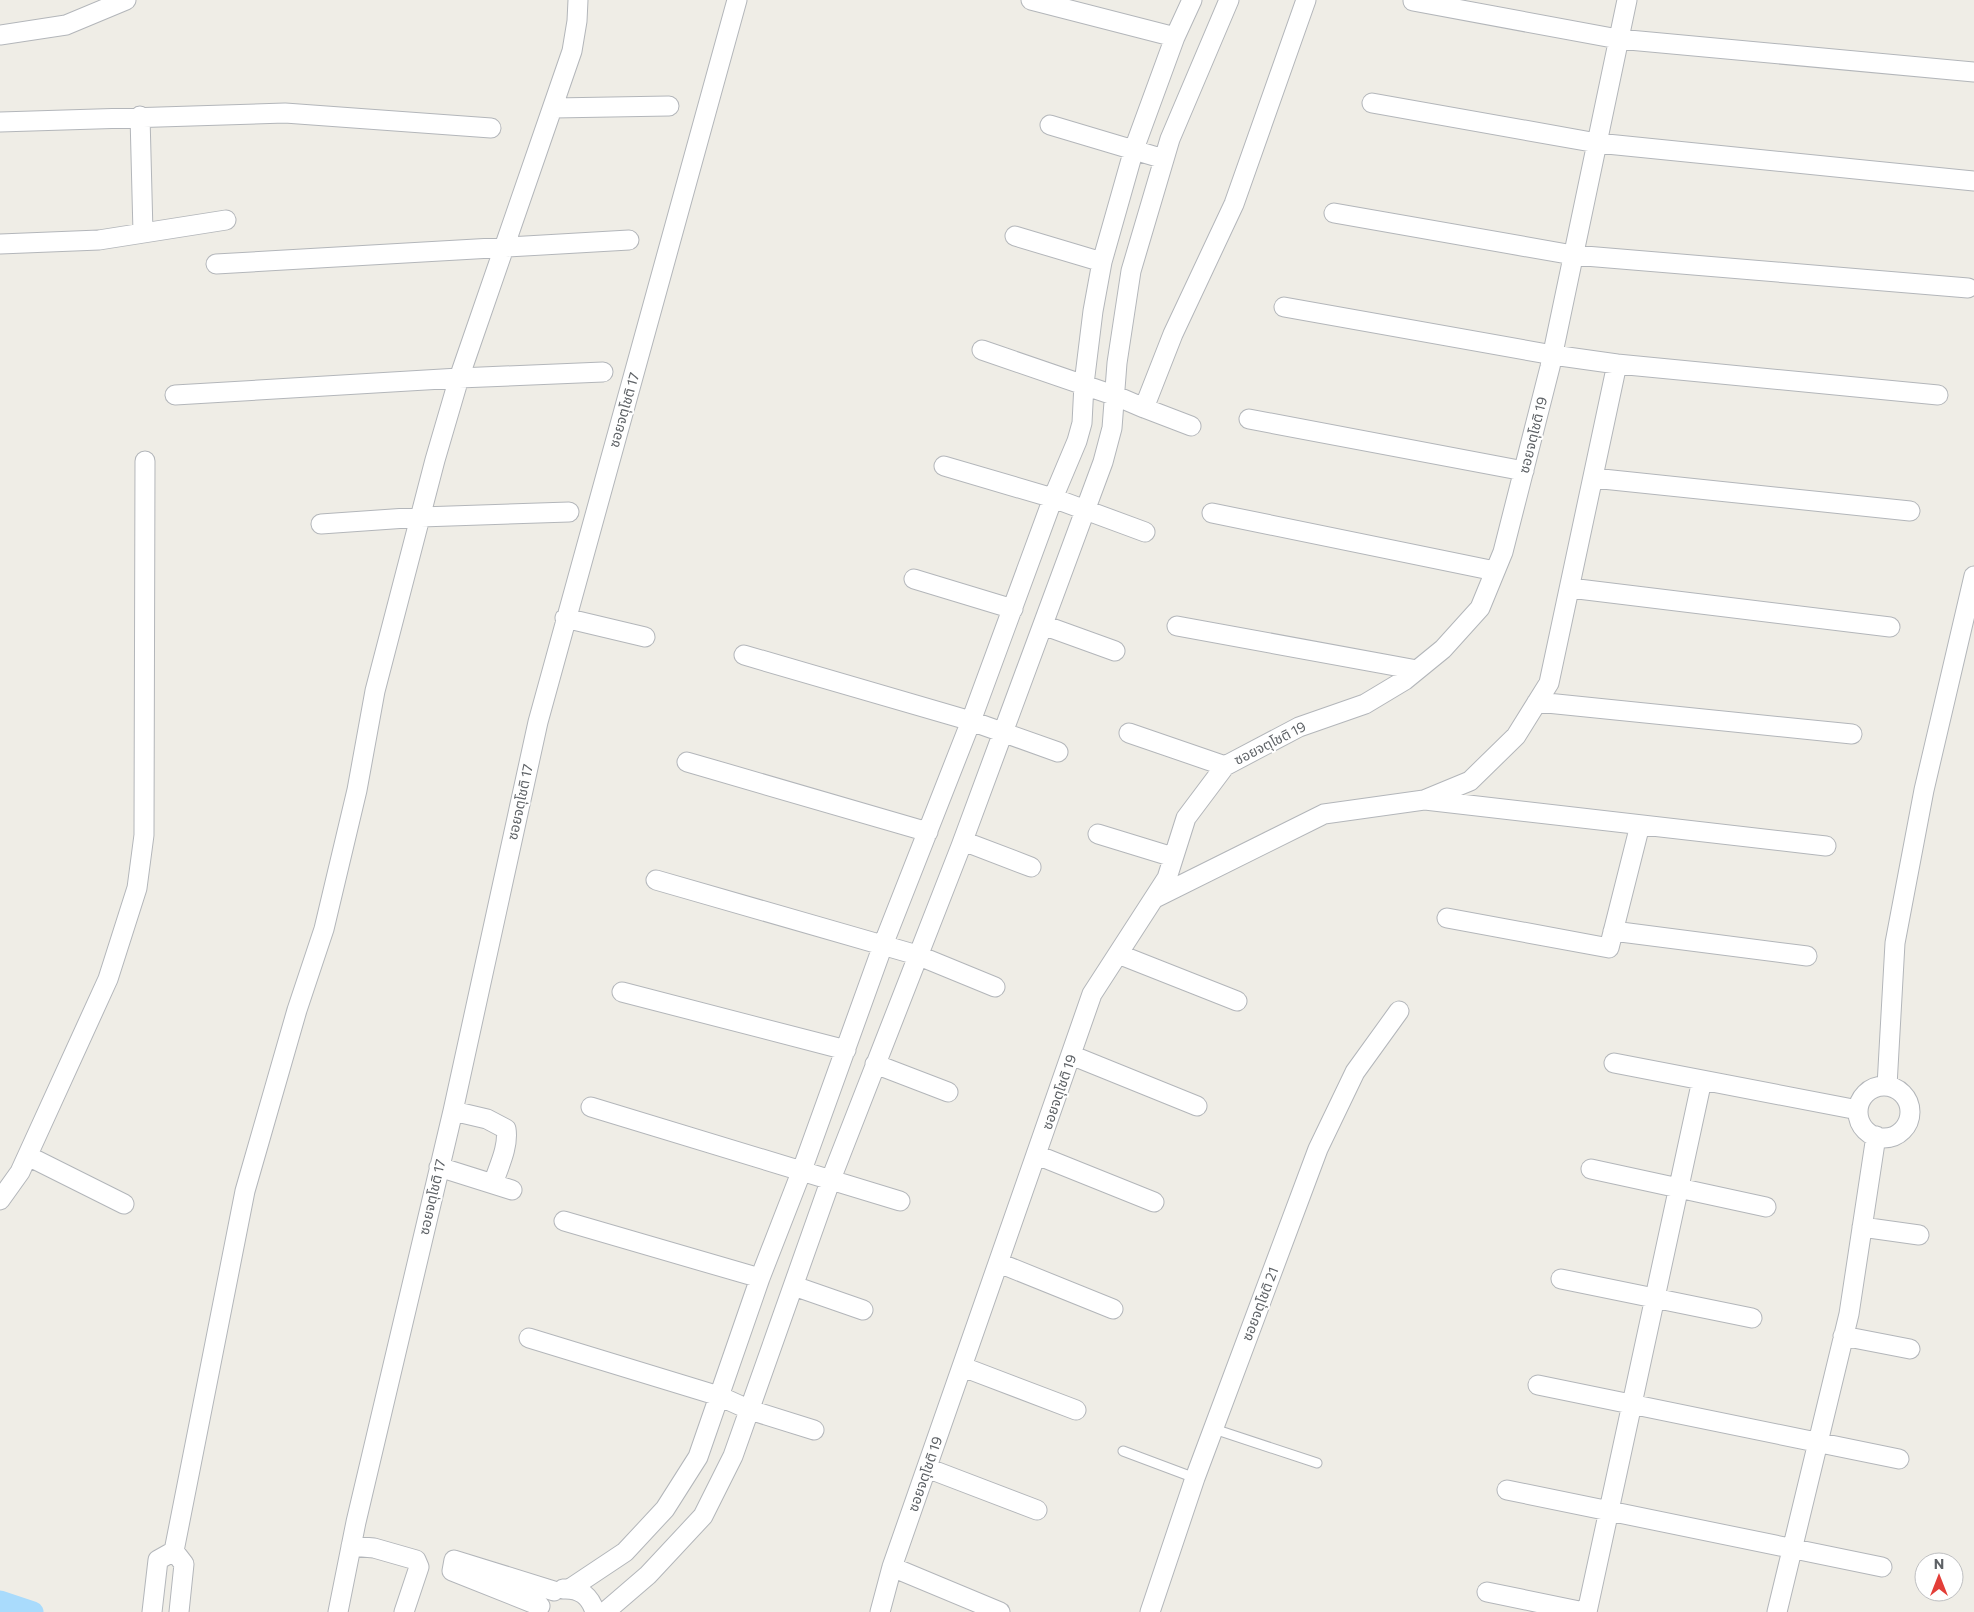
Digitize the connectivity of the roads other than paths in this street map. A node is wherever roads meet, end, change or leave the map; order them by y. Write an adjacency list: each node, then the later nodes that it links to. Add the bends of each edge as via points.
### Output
1 (126, 0): 10 (street, via 66,24)
2 (578, 0): 16 (street, via 578,22 572,51)
3 (737, 0): 66 (street, ซอยจตุโชติ 17)
4 (1031, 0): 11 (street)
5 (1192, 0): 11 (street)
6 (1229, 0): 23 (street)
7 (1306, 0): 46 (street, via 1234,204 1173,334)
8 (1627, 0): 12 (street, ซอยจตุโชติ 19)
9 (1413, 1): 12 (street)
10 (0, 35)
11 (1176, 37): 22 (street)
12 (1618, 39): 13 (street); 21 (street, ซอยจตุโชติ 19)
13 (1974, 72)
14 (1372, 102): 21 (street)
15 (669, 106): 16 (street)
16 (554, 108): 31 (street)
17 (140, 116): 18 (street); 20 (street, via 285,113); 27 (street)
18 (0, 122)
19 (1050, 125): 22 (street)
20 (491, 128)
21 (1597, 143): 24 (street); 32 (street, ซอยจตุโชติ 19)
22 (1134, 149): 23 (street); 33 (street)
23 (1164, 159): 45 (street, via 1131,271 1117,363)
24 (1974, 181)
25 (1334, 213): 32 (street)
26 (226, 220): 27 (street)
27 (143, 233): 30 (street, via 99,240)
28 (1015, 236): 33 (street)
29 (629, 240): 31 (street)
30 (0, 244)
31 (503, 247): 34 (street); 41 (street)
32 (1574, 255): 35 (street); 38 (street, ซอยจตุโชติ 19)
33 (1102, 262): 42 (street)
34 (216, 264)
35 (1968, 288)
36 (1284, 307): 38 (street)
37 (982, 350): 42 (street)
38 (1553, 355): 39 (street); 51 (street, ซอยจตุโชติ 19)
39 (1618, 364): 44 (street); 52 (street)
40 (603, 372): 41 (street)
41 (459, 378): 43 (street); 58 (street)
42 (1084, 384): 45 (street); 53 (street, via 1082,423)
43 (175, 395)
44 (1938, 395)
45 (1116, 396): 46 (street); 54 (street, via 1103,462)
46 (1144, 408): 48 (street)
47 (1249, 419): 51 (street)
48 (1191, 426)
49 (145, 461): 115 (street, via 144,835 138,888 108,979)
50 (944, 466): 53 (street)
51 (1524, 471): 61 (street, ซอยจตุโชติ 19)
52 (1593, 478): 55 (street); 64 (street)
53 (1053, 498): 54 (street); 65 (street)
54 (1084, 510): 60 (street); 67 (street)
55 (1910, 511)
56 (569, 512): 58 (street)
57 (1212, 513): 61 (street)
58 (421, 517): 59 (street); 161 (street, via 375,691 357,790 324,929 245,1191)
59 (321, 524)
60 (1145, 532)
61 (1495, 571): 73 (street, ซอยจตุโชติ 19, via 1480,608 1443,649)
62 (1974, 576): 107 (street, via 1924,790 1895,943)
63 (914, 579): 65 (street)
64 (1570, 588): 69 (street); 74 (street, via 1549,683)
65 (1013, 609): 75 (street)
66 (565, 618): 70 (street); 112 (street, ซอยจตุโชติ 17, via 538,722)
67 (1043, 624): 71 (street); 76 (street)
68 (1177, 626): 73 (street)
69 (1890, 626)
70 (645, 637)
71 (1115, 651)
72 (744, 656): 75 (street)
73 (1417, 670): 81 (street, ซอยจตุโชติ 19, via 1365,704 1299,727)
74 (1537, 702): 78 (street); 82 (street, via 1516,736 1470,781)
75 (971, 721): 76 (street); 84 (street)
76 (1003, 731): 79 (street); 86 (street)
77 (1130, 734): 81 (street)
78 (1852, 734)
79 (1058, 752)
80 (687, 762): 84 (street)
81 (1225, 766): 88 (street, ซอยจตุโชติ 19, via 1186,818)
82 (1424, 800): 83 (street); 91 (street, via 1324,814)
83 (1640, 825): 87 (street); 93 (street)
84 (928, 832): 94 (street)
85 (1098, 834): 88 (street)
86 (963, 841): 89 (street); 96 (street)
87 (1826, 846)
88 (1174, 857): 91 (street, ซอยจตุโชติ 19, via 1167,878)
89 (1031, 867)
90 (656, 880): 94 (street)
91 (1154, 898): 95 (street, ซอยจตุโชติ 19)
92 (1447, 918): 93 (street, via 1609,948)
93 (1613, 931): 97 (street)
94 (883, 945): 96 (street); 102 (street)
95 (1118, 954): 100 (street); 103 (street, ซอยจตุโชติ 19, via 1092,994)
96 (917, 955): 98 (street); 105 (street)
97 (1807, 956)
98 (995, 987)
99 (622, 992): 102 (street)
100 (1237, 1001)
101 (1399, 1011): 148 (street, ซอยจตุโชติ 21, via 1355,1072 1318,1149)
102 (846, 1050): 118 (street)
103 (1071, 1056): 109 (street); 114 (street, ซอยจตุโชติ 19)
104 (1614, 1062): 106 (street)
105 (875, 1064): 108 (street); 119 (street)
106 (1702, 1080): 111 (street); 121 (street)
107 (1887, 1086): 111 (street, via 1871,1089 1860,1102); 113 (street, via 1907,1100 1909,1117 1900,1132 1893,1136)
108 (948, 1092)
109 (1197, 1106)
110 (591, 1107): 118 (street)
111 (1858, 1110): 113 (street, via 1862,1126)
112 (453, 1111): 116 (street, ซอยจตุโชติ 17); 120 (street, via 487,1119 506,1129 504,1150)
113 (1876, 1136): 129 (street)
114 (1037, 1155): 125 (street); 131 (street, ซอยจตุโชติ 19)
115 (28, 1156): 123 (street); 126 (street)
116 (439, 1167): 120 (street); 159 (street, ซอยจตุโชติ 17)
117 (1591, 1169): 121 (street)
118 (802, 1170): 119 (street); 132 (street)
119 (831, 1178): 124 (street); 134 (street)
120 (493, 1184): 122 (street)
121 (1678, 1188): 127 (street); 135 (street)
122 (512, 1190)
123 (0, 1200)
124 (900, 1201)
125 (1154, 1202)
126 (124, 1204)
127 (1766, 1207)
128 (564, 1221): 132 (street)
129 (1862, 1227): 130 (street); 139 (street)
130 (1919, 1235)
131 (1000, 1262): 136 (street); 142 (street, ซอยจตุโชติ 19)
132 (760, 1278): 144 (street)
133 (1561, 1279): 135 (street)
134 (794, 1286): 137 (street); 146 (street)
135 (1654, 1298): 138 (street); 145 (street)
136 (1113, 1309)
137 (862, 1310)
138 (1752, 1318)
139 (1843, 1336): 141 (street); 150 (street)
140 (529, 1338): 144 (street)
141 (1910, 1349)
142 (963, 1367): 147 (street); 154 (street, ซอยจตุโชติ 19)
143 (1538, 1385): 145 (street)
144 (719, 1396): 146 (street); 164 (street, via 698,1457 664,1509 625,1552)
145 (1632, 1404): 150 (street); 158 (street)
146 (750, 1410): 149 (street); 172 (street, via 733,1456 703,1516 648,1575)
147 (1076, 1410)
148 (1214, 1429): 153 (lane); 155 (street, ซอยจตุโชติ 21)
149 (814, 1430)
150 (1818, 1442): 152 (street); 160 (street)
151 (1123, 1451): 155 (lane)
152 (1898, 1458)
153 (1317, 1462)
154 (927, 1468): 157 (street); 162 (street, ซอยจตุโชติ 19)
155 (1194, 1478): 175 (street, ซอยจตุโชติ 21)
156 (1508, 1490): 158 (street)
157 (1036, 1510)
158 (1609, 1511): 160 (street); 176 (street)
159 (351, 1546): 169 (street, ซอยจตุโชติ 17); 170 (street, via 374,1548 416,1560 419,1567)
160 (1792, 1548): 163 (street); 177 (street)
161 (174, 1551): 166 (street, via 184,1564); 167 (street, via 158,1560)
162 (892, 1567): 173 (street, ซอยจตุโชติ 19); 174 (street)
163 (1882, 1567)
164 (562, 1590): 168 (street, via 546,1597); 168 (street, via 454,1560 452,1572); 171 (street, via 587,1596)
165 (1487, 1592): 176 (street)
166 (179, 1608)
167 (152, 1609)
168 (539, 1609)
169 (338, 1612)
170 (404, 1612)
171 (595, 1612)
172 (605, 1612)
173 (880, 1612)
174 (1000, 1612)
175 (1150, 1612)
176 (1586, 1612)
177 (1777, 1612)

